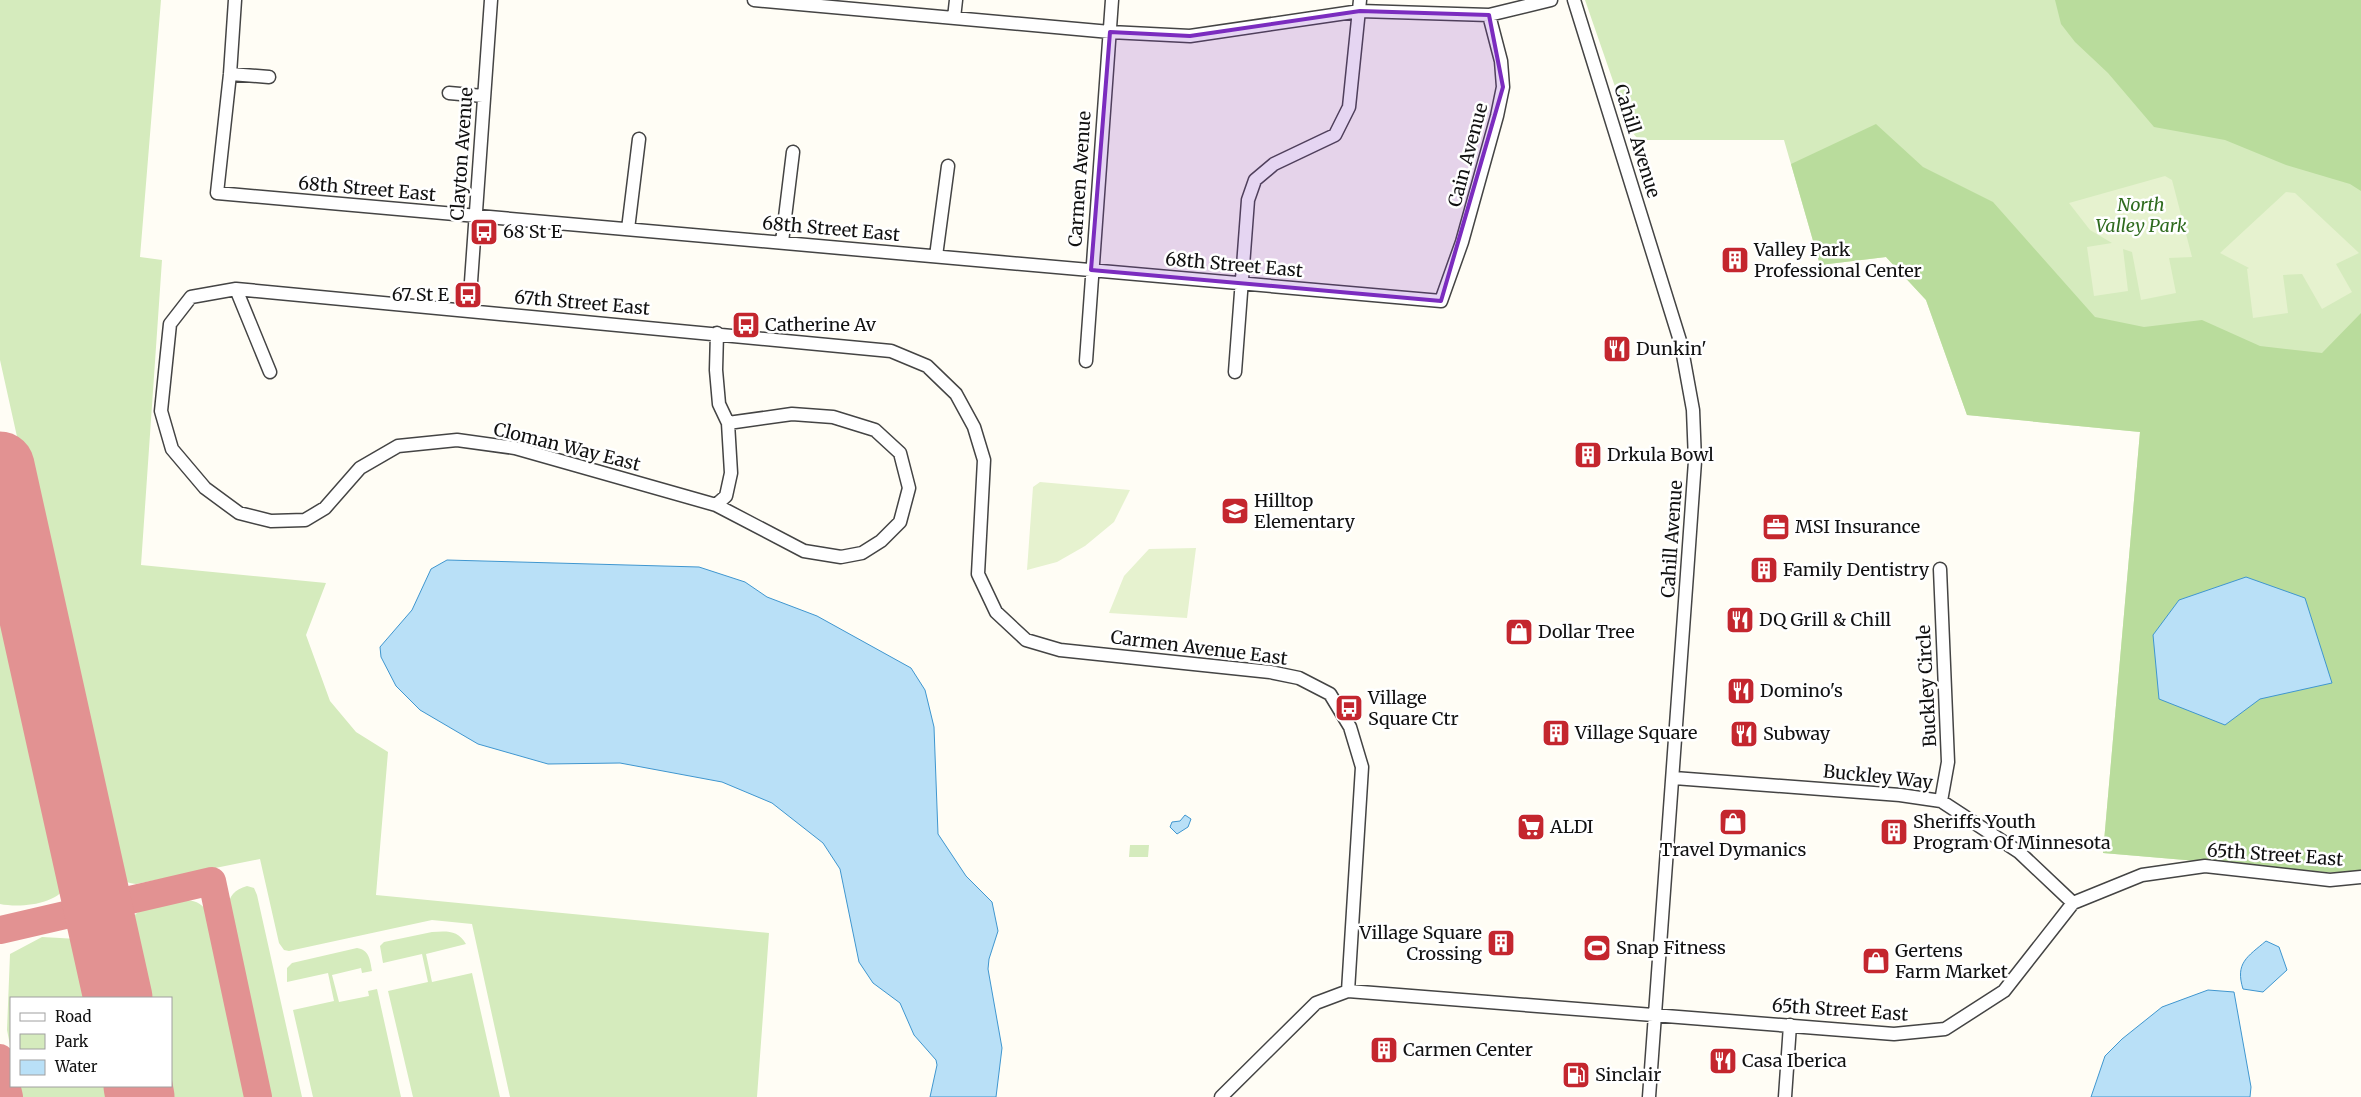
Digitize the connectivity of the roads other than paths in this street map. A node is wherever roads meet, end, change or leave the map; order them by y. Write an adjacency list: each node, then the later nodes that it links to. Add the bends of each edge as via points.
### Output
1 (235, 0): 13 (street)
2 (492, 0): 16 (street, Clayton Avenue)
3 (754, 0): 8 (street)
4 (956, 0): 11 (street)
5 (1112, 0): 12 (street, Carmen Avenue)
6 (1552, 0): 10 (street)
7 (1574, 0): 38 (street, Cahill Avenue, via 1681,344 1693,410 1695,461)
8 (801, 2): 11 (street)
9 (1360, 6): 10 (street); 12 (street, via 1190,36); 25 (street, via 1349,107 1335,135 1274,164 1256,180 1248,200)
10 (1488, 15): 28 (street, Cain Avenue, via 1501,61 1503,87 1462,242)
11 (954, 18): 12 (street)
12 (1110, 32): 24 (street, Carmen Avenue)
13 (230, 74): 14 (street); 20 (street, 68th Street East, via 217,193)
14 (269, 77)
15 (448, 94): 16 (street)
16 (483, 96): 20 (street, Clayton Avenue)
17 (639, 139): 21 (street)
18 (793, 152): 22 (street)
19 (948, 166): 23 (street)
20 (475, 216): 21 (street, 68th Street East); 29 (street, Clayton Avenue)
21 (628, 229): 22 (street, 68th Street East)
22 (782, 242): 23 (street, 68th Street East)
23 (936, 256): 24 (street, 68th Street East)
24 (1091, 270): 25 (street, 68th Street East); 31 (street, Carmen Avenue)
25 (1240, 283): 28 (street, 68th Street East); 33 (street)
26 (236, 289): 27 (street, 67th Street East); 29 (street, 67th Street East); 32 (street)
27 (191, 297): 36 (street, Cloman Way East, via 170,324 161,410 172,450 205,488 239,513 271,521 305,520 325,508 360,468 398,446 457,440 515,448)
28 (1442, 301)
29 (469, 310): 30 (street, 67th Street East)
30 (717, 333): 34 (street, 67th Street East, via 891,351 927,366); 35 (street, via 719,404)
31 (1086, 361)
32 (270, 372)
33 (1235, 372)
34 (956, 394): 42 (street, Carmen Avenue East, via 974,427 984,460 978,574 996,612 1026,640 1060,650 1270,672 1299,678 1330,694 1350,727 1362,767)
35 (728, 423): 36 (street, via 731,473 726,496); 36 (street, Cloman Way East, via 792,414 832,417 875,430 900,453 909,488 900,522 881,541 862,553 841,557 804,551)
36 (716, 505)
37 (1940, 569): 39 (street, Buckley Circle, via 1948,762)
38 (1674, 778): 39 (street, Buckley Way); 43 (street, Cahill Avenue)
39 (1941, 801): 41 (street, Buckley Way, via 2019,852)
40 (2361, 877): 41 (street, 65th Street East, via 2330,880 2205,866 2142,875)
41 (2072, 903): 44 (street, 65th Street East, via 2004,991 1945,1029 1894,1034)
42 (1348, 991): 43 (street, 65th Street East); 45 (street, via 1316,1003)
43 (1655, 1014): 44 (street, 65th Street East); 46 (street, Cahill Avenue)
44 (1790, 1025): 47 (street)
45 (1221, 1097)
46 (1648, 1097)
47 (1785, 1097)

